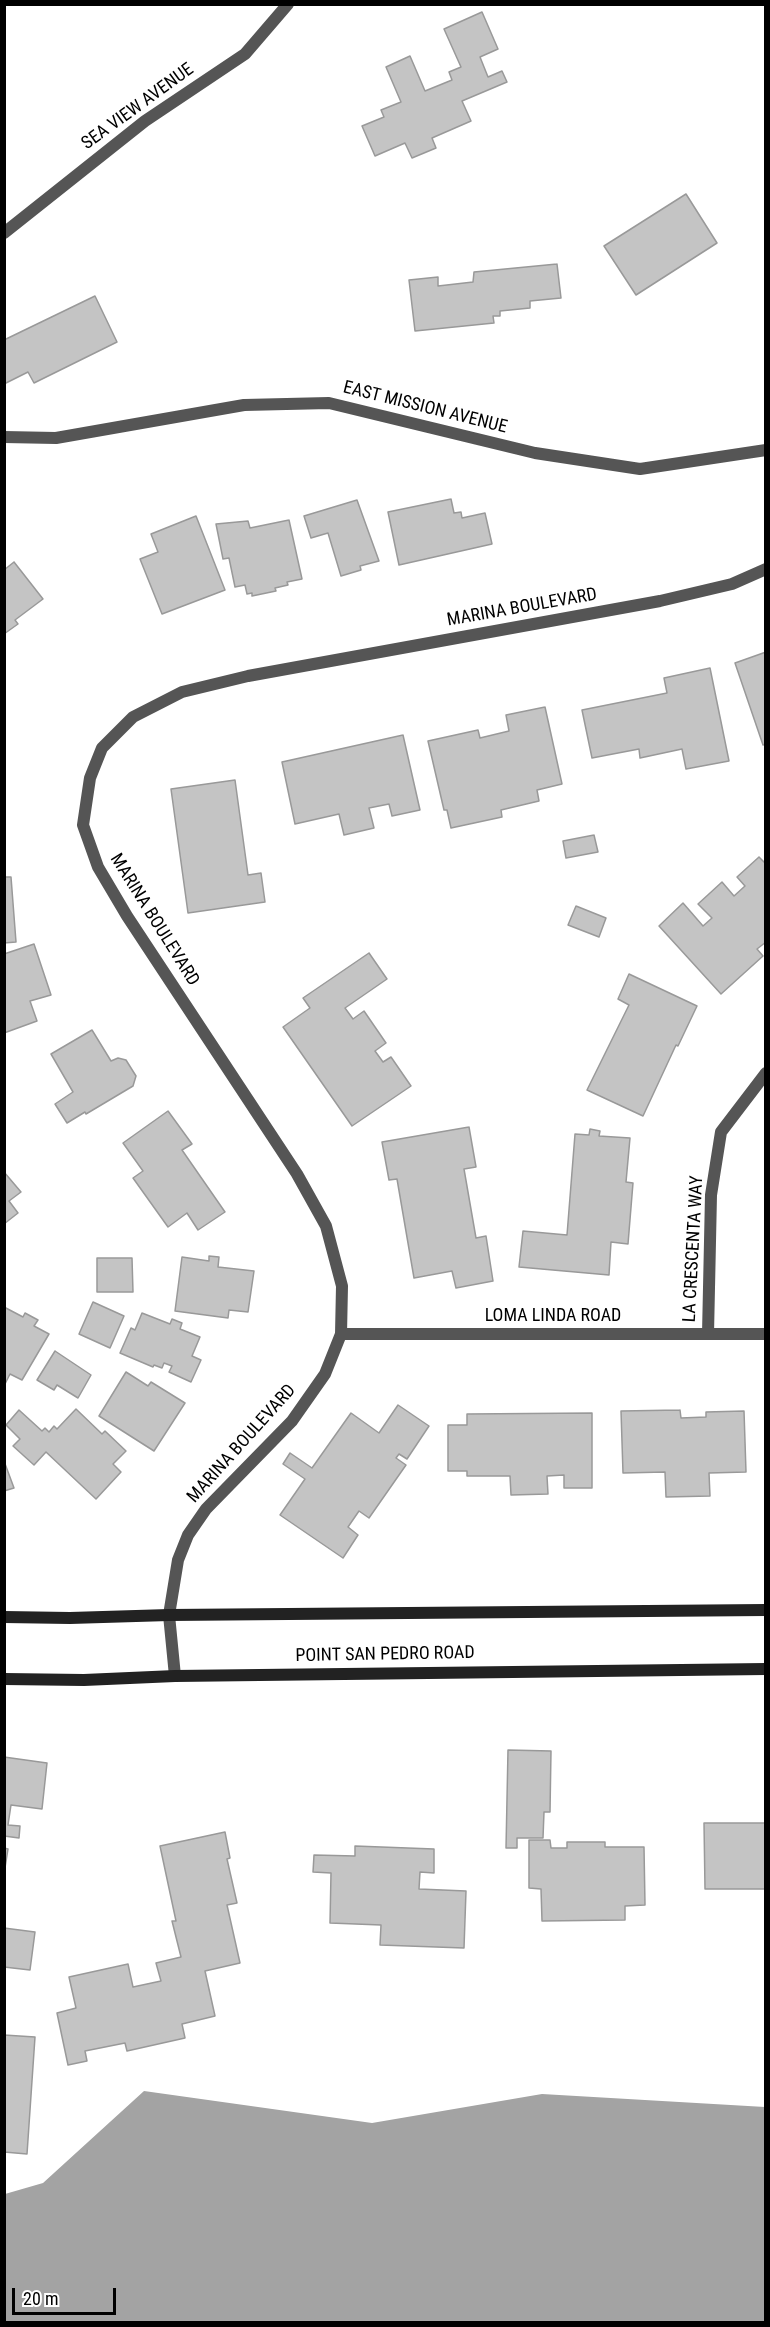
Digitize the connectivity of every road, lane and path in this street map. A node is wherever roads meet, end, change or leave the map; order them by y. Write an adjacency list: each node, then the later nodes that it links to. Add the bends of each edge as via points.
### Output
1 (288, 4): 2 (street, SEA VIEW AVENUE, via 245,54 145,121)
2 (4, 233)
3 (4, 437): 4 (street, EAST MISSION AVENUE, via 56,438 244,405 329,403 535,453 640,469)
4 (765, 450)
5 (765, 569): 7 (street, MARINA BOULEVARD, via 732,584 660,601 248,676 182,692 133,717 102,748 90,778 83,825 98,867 297,1174 326,1226 342,1286)
6 (765, 1073): 8 (street, LA CRESCENTA WAY, via 721,1132 711,1195)
7 (341, 1334): 8 (street, LOMA LINDA ROAD); 11 (street, MARINA BOULEVARD, via 325,1374 292,1421 206,1509 188,1535 178,1560)
8 (708, 1334): 9 (street, LOMA LINDA ROAD)
9 (765, 1334)
10 (765, 1610): 11 (main road)
11 (170, 1615): 12 (main road); 14 (street, MARINA BOULEVARD)
12 (4, 1617)
13 (765, 1669): 14 (main road, POINT SAN PEDRO ROAD)
14 (175, 1676): 15 (main road, POINT SAN PEDRO ROAD)
15 (4, 1678)

